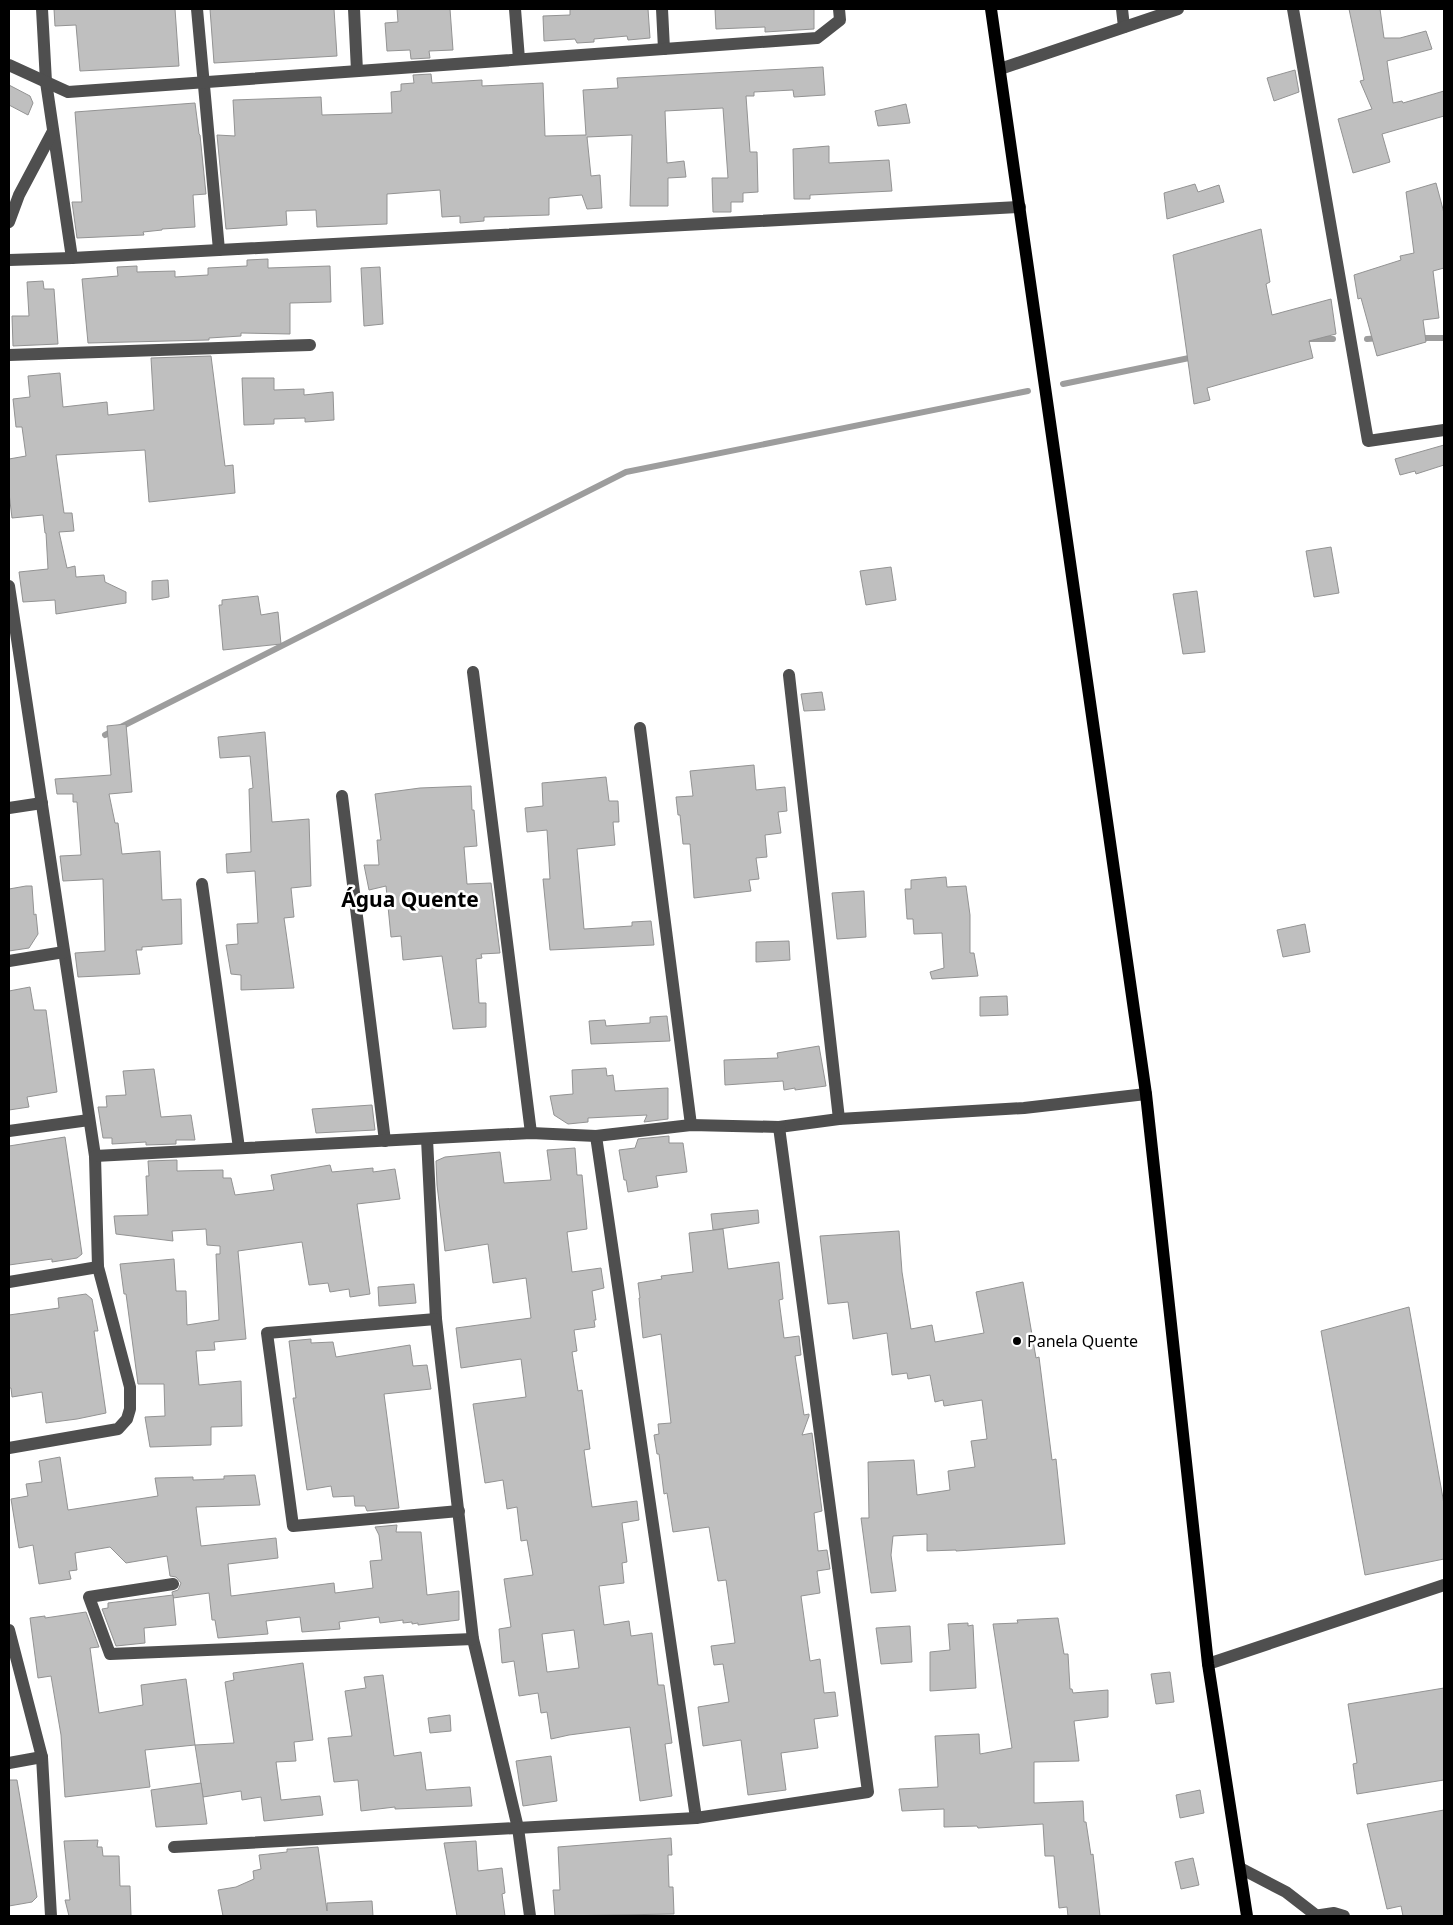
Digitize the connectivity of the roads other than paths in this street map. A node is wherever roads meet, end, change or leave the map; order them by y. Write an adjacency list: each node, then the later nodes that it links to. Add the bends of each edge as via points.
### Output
1 (42, 9): 17 (street)
2 (197, 9): 18 (street)
3 (354, 9): 16 (street)
4 (515, 9): 13 (street)
5 (662, 9): 12 (street)
6 (839, 9): 12 (street, via 840,20 817,38)
7 (992, 9): 15 (main road)
8 (1122, 9): 11 (street)
9 (1178, 9): 11 (street)
10 (1293, 9): 27 (street, via 1368,442)
11 (1124, 27): 15 (street)
12 (664, 49): 13 (street)
13 (519, 59): 16 (street)
14 (9, 65): 17 (street)
15 (1000, 69): 20 (main road)
16 (357, 71): 18 (street)
17 (46, 82): 18 (street, via 68,92); 19 (street)
18 (204, 82): 22 (street)
19 (53, 132): 21 (street, via 19,195); 23 (street)
20 (1020, 207): 22 (street); 39 (main road)
21 (9, 222)
22 (218, 250): 23 (street)
23 (72, 258): 24 (street)
24 (9, 260)
25 (310, 344): 26 (street)
26 (9, 355)
27 (1444, 430)
28 (9, 586): 29 (street)
29 (14, 650): 34 (street)
30 (473, 672): 45 (street)
31 (789, 675): 40 (street)
32 (640, 728): 42 (street)
33 (342, 796): 48 (street)
34 (42, 803): 35 (street); 37 (street)
35 (9, 808)
36 (202, 884): 49 (street)
37 (64, 952): 38 (street); 41 (street)
38 (9, 961)
39 (1146, 1094): 40 (street, via 1024,1108); 60 (main road)
40 (839, 1119): 43 (street)
41 (90, 1120): 44 (street); 50 (street)
42 (691, 1125): 43 (street); 46 (street)
43 (780, 1127): 63 (street, via 868,1792)
44 (9, 1131)
45 (531, 1133): 46 (street); 47 (street)
46 (596, 1136): 63 (street)
47 (427, 1139): 48 (street); 53 (street)
48 (385, 1141): 49 (street)
49 (240, 1148): 50 (street)
50 (95, 1156): 51 (street)
51 (98, 1267): 52 (street); 54 (street, via 130,1387 127,1419 118,1430)
52 (9, 1282)
53 (436, 1319): 55 (street); 55 (street, via 267,1333 293,1526)
54 (9, 1448)
55 (459, 1511): 59 (street)
56 (173, 1584): 59 (street, via 89,1597 110,1654)
57 (1444, 1587): 60 (street)
58 (9, 1630): 61 (street)
59 (473, 1639): 64 (street)
60 (1208, 1664): 66 (main road)
61 (42, 1757): 62 (street); 67 (street)
62 (9, 1763)
63 (696, 1818): 64 (street)
64 (518, 1828): 65 (street); 68 (street)
65 (174, 1847)
66 (1240, 1868): 69 (main road); 71 (street, via 1286,1892)
67 (49, 1916)
68 (530, 1916)
69 (1247, 1916)
70 (1314, 1916): 71 (street)
71 (1317, 1916): 72 (street)
72 (1344, 1916)

